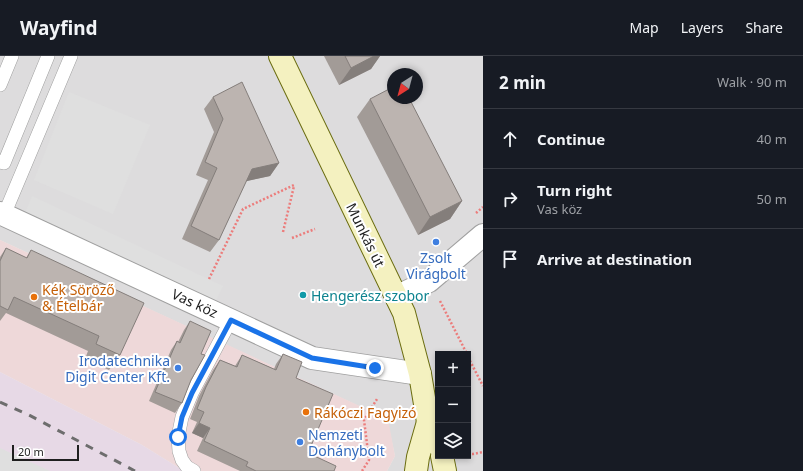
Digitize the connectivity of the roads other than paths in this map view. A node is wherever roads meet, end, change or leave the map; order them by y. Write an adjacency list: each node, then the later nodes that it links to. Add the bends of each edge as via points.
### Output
1 (12, 56): 5 (lane)
2 (48, 56): 6 (lane)
3 (71, 56): 7 (lane)
4 (280, 56): 9 (main road, Munkás út)
5 (0, 85)
6 (1, 165)
7 (2, 214): 10 (street, Vas köz)
8 (483, 235): 9 (street, via 429,281)
9 (396, 297): 11 (main road, Munkás út, via 404,313)
10 (231, 320): 11 (street, Vas köz, via 312,358); 15 (lane, via 182,417 178,437 179,451 187,467)
11 (420, 374): 12 (main road, Munkás út)
12 (428, 422): 13 (main road); 16 (main road)
13 (435, 438)
14 (443, 459): 17 (main road)
15 (194, 471)
16 (416, 471)
17 (445, 471)

